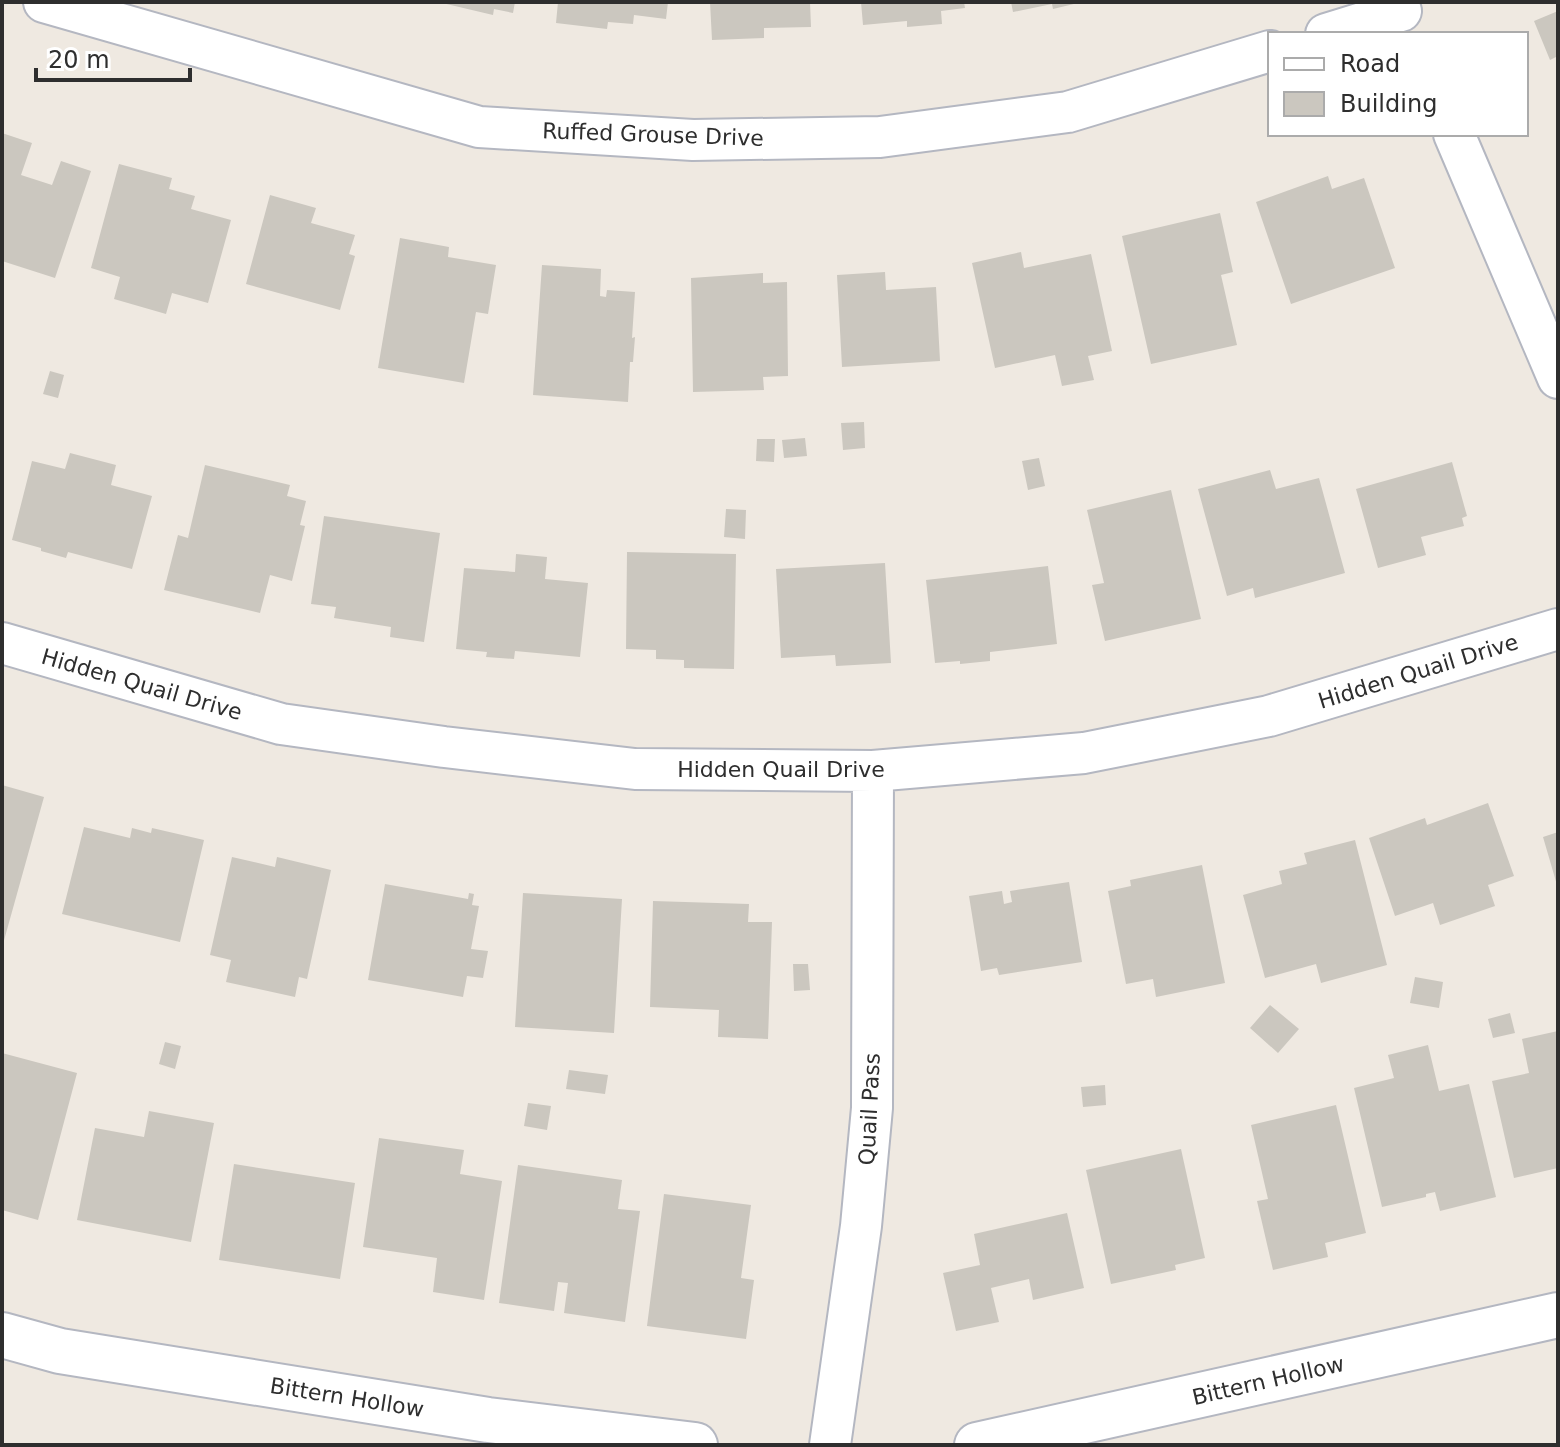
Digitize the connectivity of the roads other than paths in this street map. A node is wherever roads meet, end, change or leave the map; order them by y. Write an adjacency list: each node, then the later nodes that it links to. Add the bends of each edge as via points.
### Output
1 (44, 2): 4 (street, Ruffed Grouse Drive, via 479,127 693,140 880,137 1068,112)
2 (1403, 16): 3 (street)
3 (1335, 32)
4 (1268, 52)
5 (1455, 136): 6 (street)
6 (1558, 378)
7 (1558, 629): 9 (street, Hidden Quail Drive, via 1269,716 1084,753)
8 (2, 643): 9 (street, Hidden Quail Drive, via 295,726 635,769)
9 (873, 771): 14 (street, Quail Pass, via 872,1108)
10 (1558, 1315): 15 (street, Bittern Hollow)
11 (2, 1335): 12 (street, Bittern Hollow, via 60,1351)
12 (487, 1433): 13 (street, Bittern Hollow)
13 (695, 1445)
14 (830, 1445)
15 (977, 1445)

